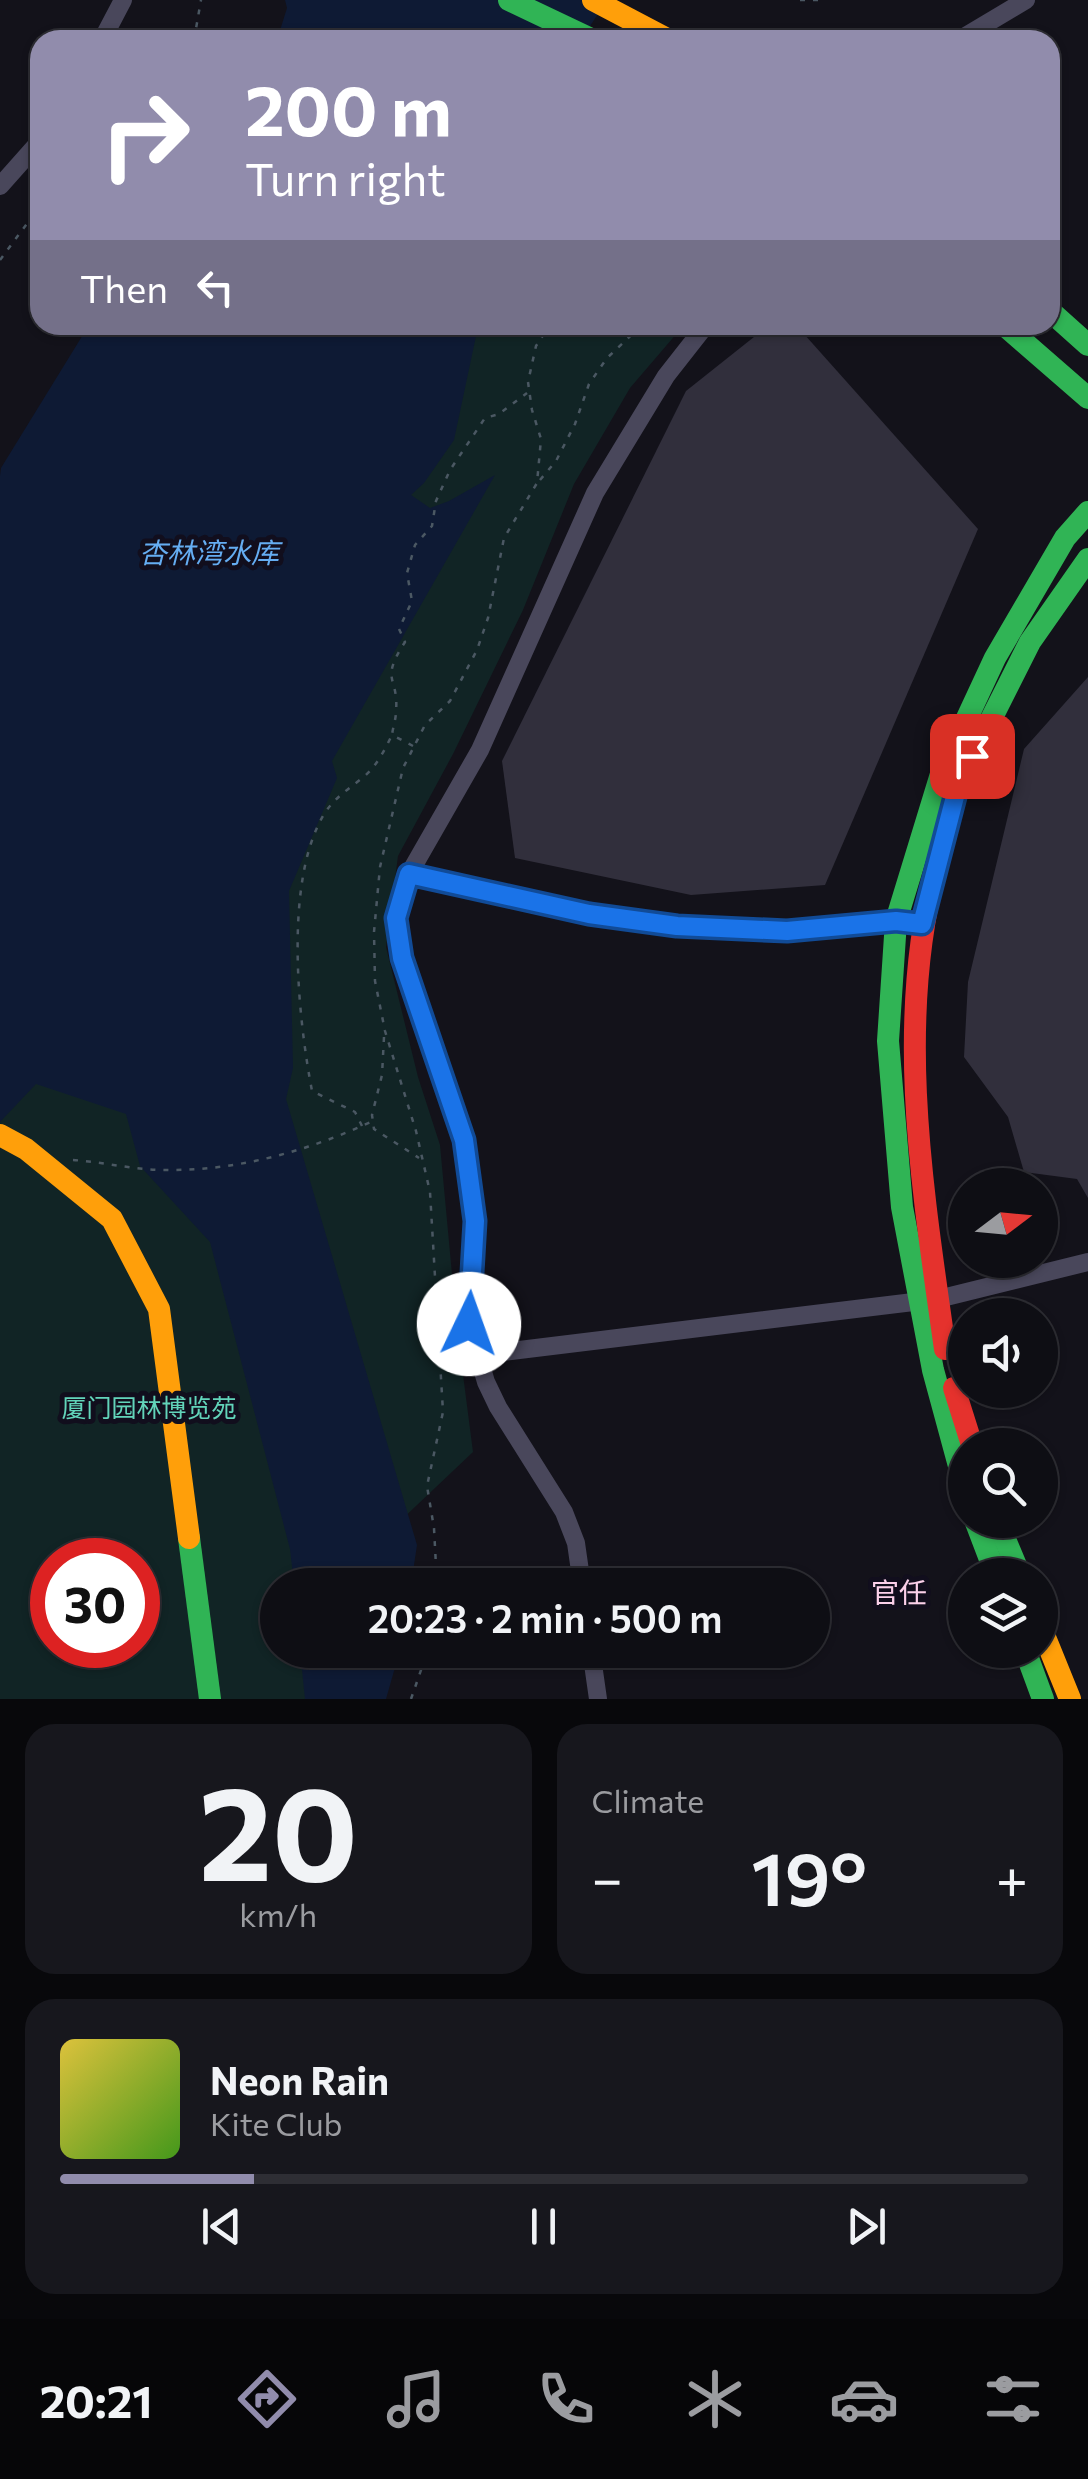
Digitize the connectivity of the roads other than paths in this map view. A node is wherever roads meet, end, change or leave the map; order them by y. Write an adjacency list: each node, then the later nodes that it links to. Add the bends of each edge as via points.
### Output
1 (509, 0): 6 (street)
2 (593, 0): 7 (street, bridge)
3 (1026, 0): 8 (street)
4 (119, 2): 5 (street)
5 (106, 30)
6 (572, 30)
7 (651, 30)
8 (976, 30)
9 (30, 152): 10 (street)
10 (0, 186)
11 (1060, 321): 14 (street)
12 (698, 335): 18 (street, via 595,493 480,750)
13 (1016, 335): 15 (street)
14 (1088, 345)
15 (1088, 398)
16 (1088, 512): 19 (street, via 1065,538 995,658 941,774)
17 (1088, 558): 20 (street, via 1030,642 958,785)
18 (409, 874): 19 (street, via 677,926 787,931); 24 (street, via 396,918 464,1140 475,1221 469,1324)
19 (896, 921): 20 (street); 23 (street, via 888,1041 902,1207)
20 (922, 924): 23 (street, via 914,1035)
21 (0, 1135): 31 (street, via 112,1219 159,1309)
22 (1088, 1262): 23 (street)
23 (929, 1301): 24 (street); 25 (street, via 933,1370); 26 (street)
24 (478, 1355): 27 (street, via 498,1407 564,1512)
25 (949, 1428)
26 (967, 1428)
27 (580, 1568)
28 (594, 1668): 32 (street)
29 (1031, 1668): 33 (street)
30 (1057, 1668): 34 (street)
31 (210, 1699)
32 (598, 1699)
33 (1043, 1699)
34 (1070, 1699)

